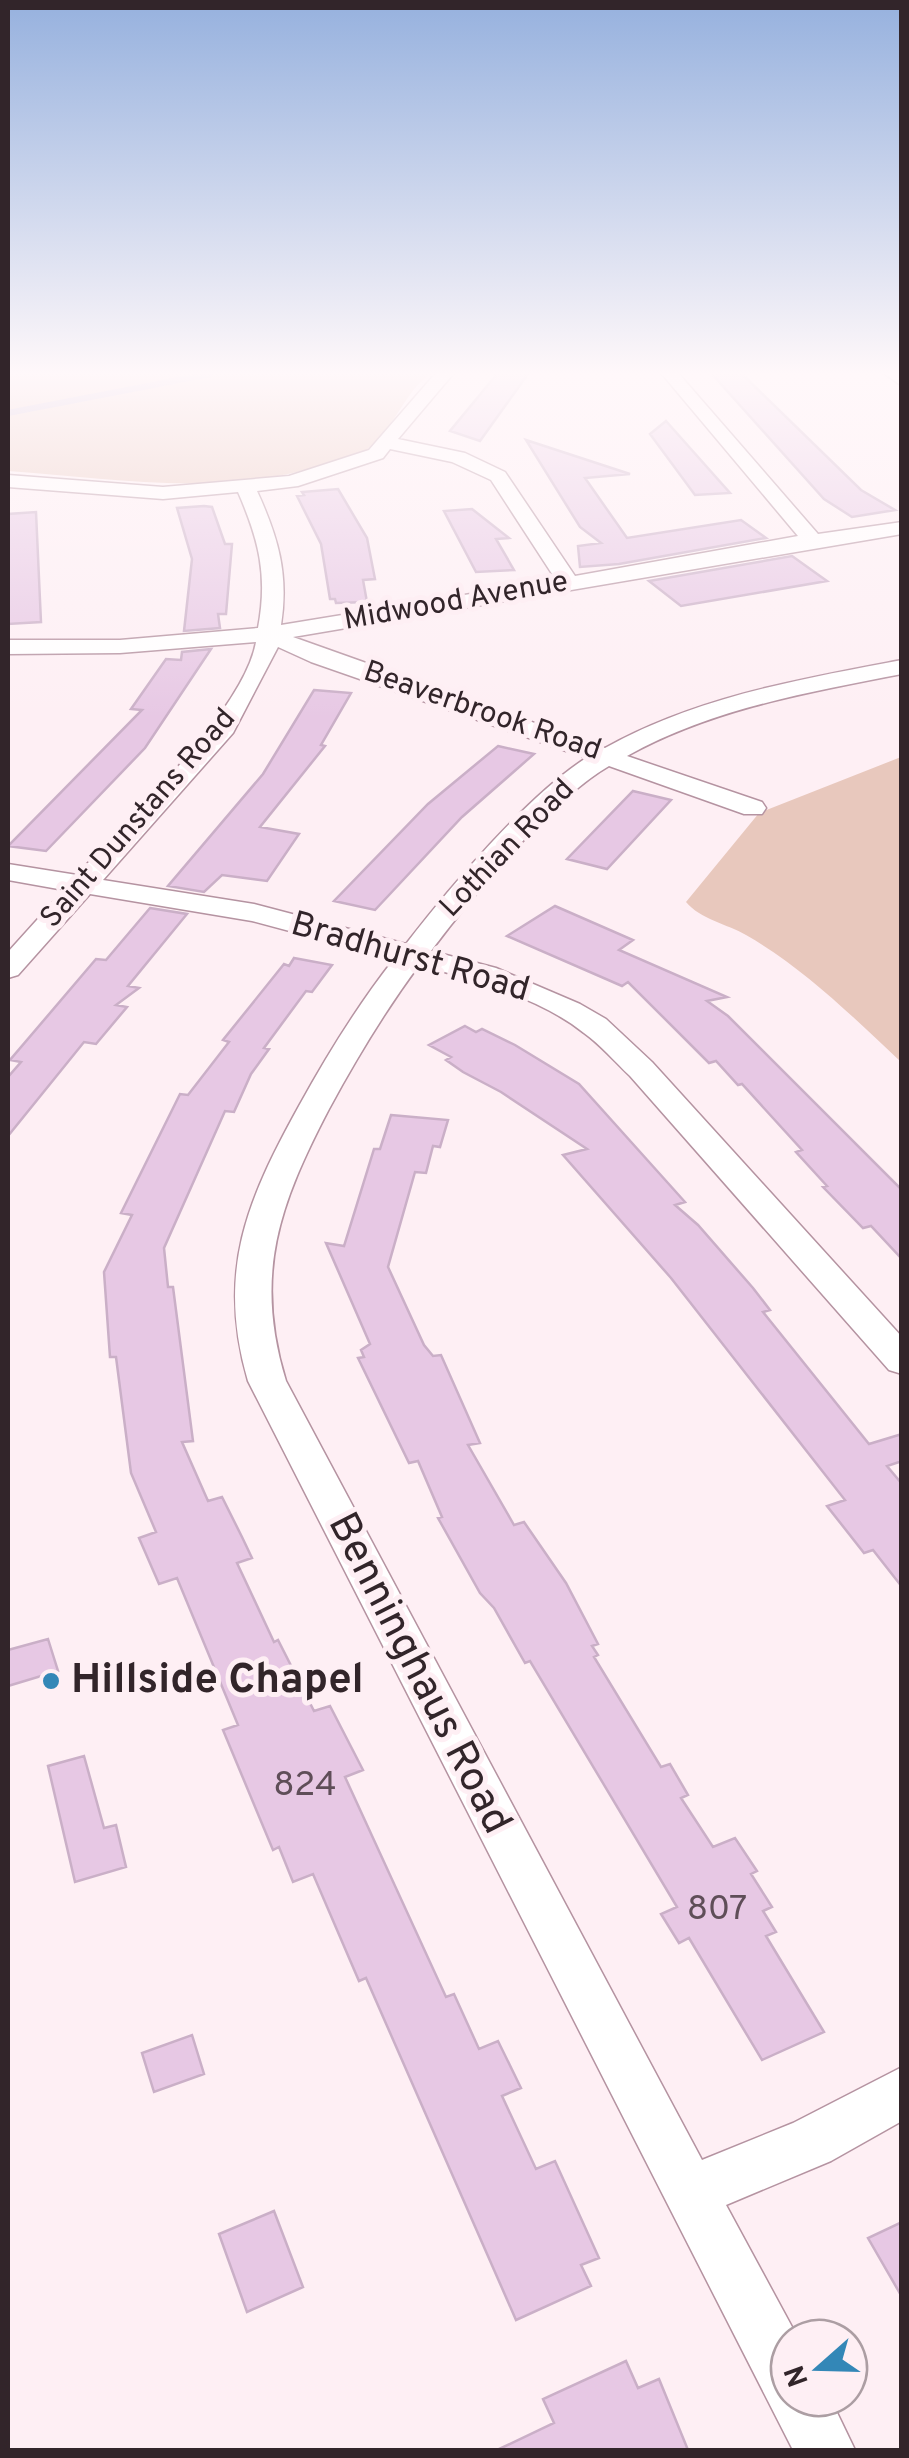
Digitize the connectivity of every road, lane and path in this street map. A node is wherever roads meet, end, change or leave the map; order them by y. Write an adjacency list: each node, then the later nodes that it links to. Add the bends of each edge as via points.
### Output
1 (246, 488): 9 (street, Saint Dunstans Road, via 274,565)
2 (108, 489): 3 (street)
3 (234, 489)
4 (506, 489): 8 (street)
5 (769, 489): 7 (street)
6 (898, 532): 7 (street, Midwood Avenue)
7 (815, 542): 8 (street, Midwood Avenue)
8 (569, 583): 9 (street, Midwood Avenue)
9 (268, 634): 10 (street, Midwood Avenue, via 124,647); 12 (street, Beaverbrook Road); 15 (street, Saint Dunstans Road, via 265,655 224,728)
10 (8, 647)
11 (902, 667): 12 (street, Lothian Road, via 728,706)
12 (609, 755): 13 (street, Beaverbrook Road); 16 (street, Lothian Road, via 570,782)
13 (753, 808)
14 (8, 872): 15 (street, Bradhurst Road)
15 (86, 883): 16 (street, Bradhurst Road, via 254,913); 17 (street, Saint Dunstans Road)
16 (409, 954): 18 (street, Bradhurst Road, via 541,995 595,1026); 20 (street, Benninghaus Road, via 327,1081 273,1185 252,1278 257,1352 480,1796)
17 (8, 969)
18 (902, 1361)
19 (902, 2092): 20 (street, via 812,2142)
20 (691, 2192): 21 (street, Benninghaus Road)
21 (769, 2342)
22 (808, 2418): 23 (street)
23 (825, 2450)

